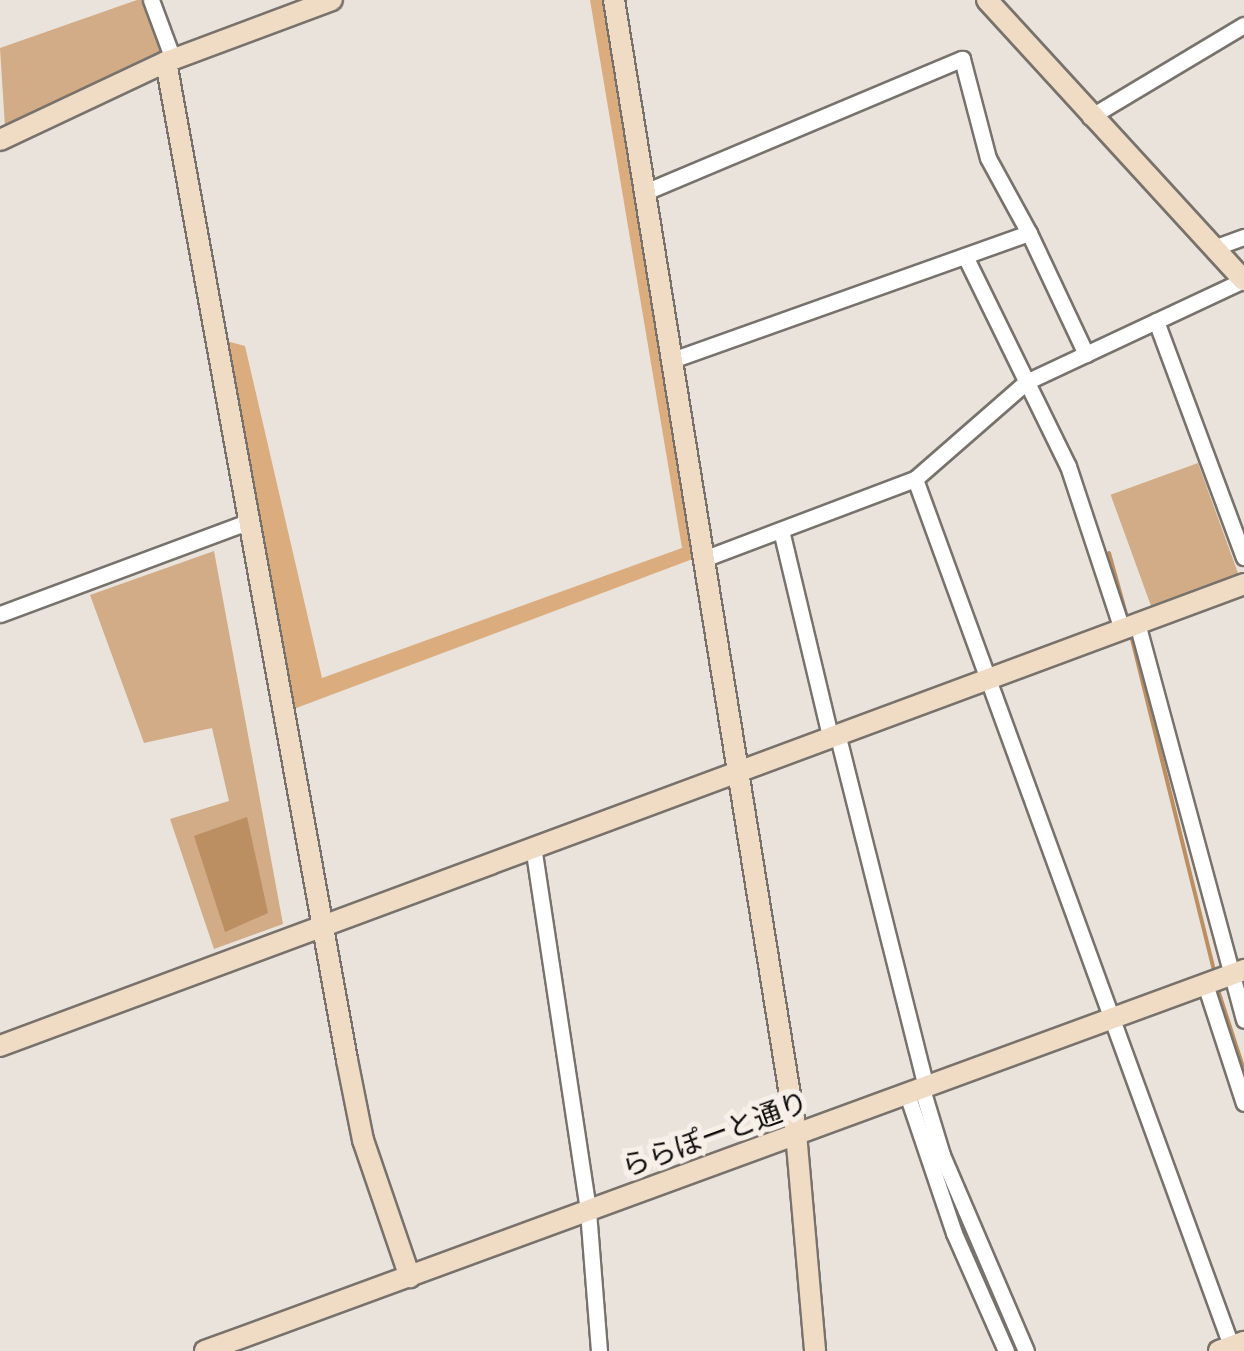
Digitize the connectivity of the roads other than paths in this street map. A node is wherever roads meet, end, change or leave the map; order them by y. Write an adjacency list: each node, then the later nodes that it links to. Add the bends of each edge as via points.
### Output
1 (151, 0): 7 (street)
2 (332, 0): 5 (street)
3 (614, 0): 10 (street)
4 (987, 0): 8 (street)
5 (301, 5): 7 (street)
6 (1244, 25): 8 (street)
7 (170, 61): 9 (street); 21 (street)
8 (1090, 116): 13 (street)
9 (1, 137)
10 (645, 192): 11 (street, via 962,60 988,158); 18 (street)
11 (1029, 233): 14 (street); 17 (street)
12 (1244, 237): 13 (street)
13 (1216, 248): 15 (street)
14 (965, 256): 18 (street); 19 (street)
15 (1244, 280): 16 (street)
16 (1156, 321): 17 (street); 23 (street)
17 (1086, 354): 19 (street)
18 (672, 360): 24 (street)
19 (1026, 382): 20 (street); 27 (street)
20 (915, 479): 22 (street); 28 (street)
21 (248, 522): 26 (street); 32 (street)
22 (782, 530): 24 (street); 29 (street)
23 (1244, 557)
24 (703, 558): 30 (street)
25 (1244, 584): 27 (street)
26 (0, 614)
27 (1129, 626): 28 (street); 33 (street)
28 (986, 678): 29 (street); 35 (street)
29 (834, 734): 30 (street); 38 (street)
30 (736, 770): 31 (street); 40 (street)
31 (532, 846): 32 (street); 41 (street)
32 (321, 924): 37 (street); 42 (street, via 363,1140)
33 (1237, 972): 34 (street, ららぽーと通り); 36 (street)
34 (1205, 984): 35 (street, ららぽーと通り); 39 (street)
35 (1110, 1018): 38 (street, ららぽーと通り); 43 (street)
36 (1244, 1020)
37 (0, 1046)
38 (918, 1090): 40 (street, ららぽーと通り); 47 (street, via 954,1234); 48 (street)
39 (1244, 1103)
40 (796, 1133): 41 (street, ららぽーと通り); 46 (street)
41 (588, 1212): 42 (street, ららぽーと通り); 45 (street)
42 (410, 1277): 44 (street, ららぽーと通り)
43 (1232, 1348)
44 (205, 1351)
45 (599, 1351)
46 (815, 1351)
47 (1006, 1351)
48 (1026, 1351)

